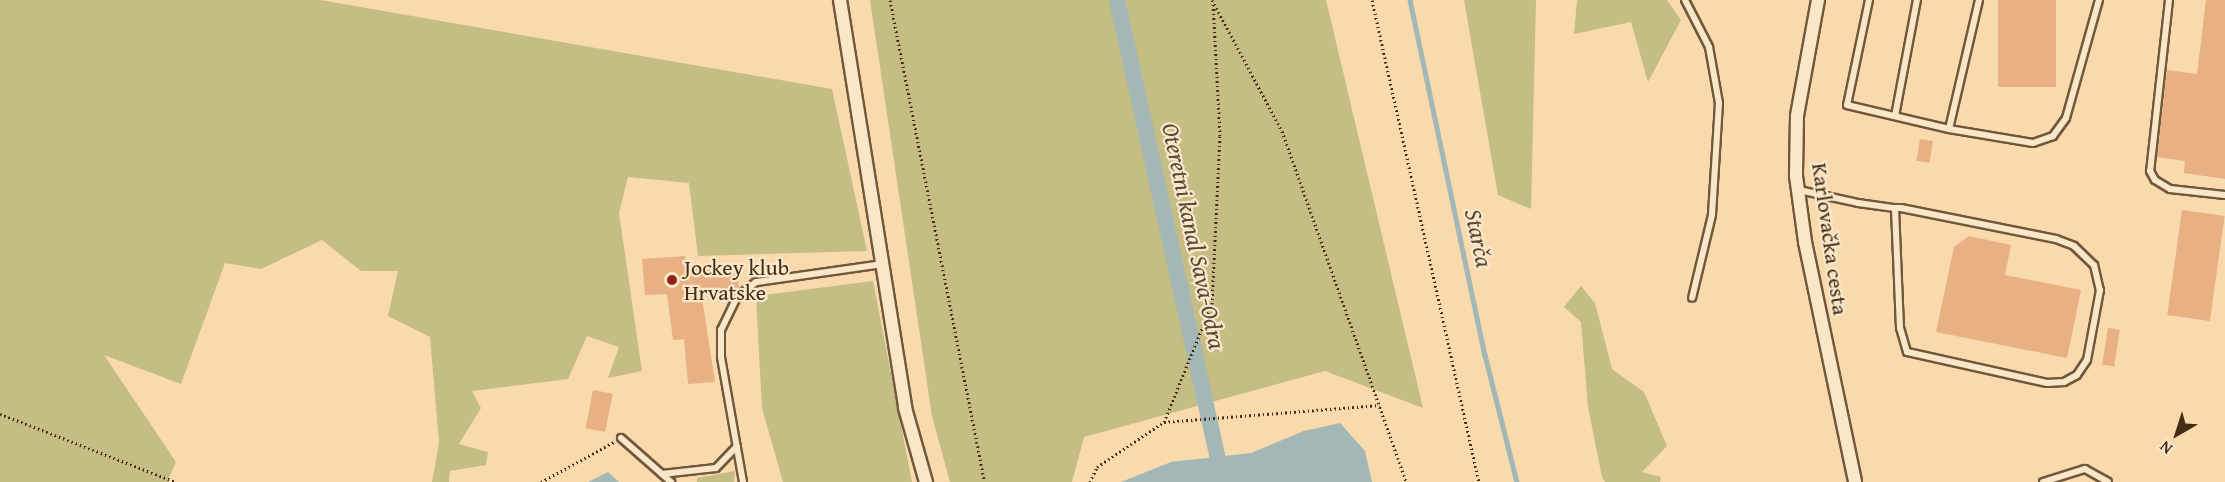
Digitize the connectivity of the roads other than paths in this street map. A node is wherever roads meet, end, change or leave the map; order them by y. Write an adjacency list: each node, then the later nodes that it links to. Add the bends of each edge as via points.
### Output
1 (840, 0): 14 (street)
2 (1685, 0): 15 (lane, via 1709,47 1719,103 1712,215)
3 (1818, 0): 11 (street, Karlovačka cesta, via 1797,116)
4 (1869, 0): 9 (lane, via 1847,105)
5 (1917, 0): 9 (lane)
6 (1980, 0): 10 (lane)
7 (2099, 0): 10 (lane, via 2066,118 2054,136 2033,143)
8 (2169, 0): 12 (lane, via 2150,171 2155,180 2170,189)
9 (1895, 116): 10 (lane)
10 (1949, 129)
11 (1798, 190): 13 (lane); 22 (street, Karlovačka cesta, via 1807,253)
12 (2225, 195)
13 (1895, 208): 13 (lane, via 2056,239 2089,258 2100,290 2087,360 2077,375 2064,382 2047,383 1907,352 1900,336)
14 (882, 264): 17 (lane, via 756,282 737,297 721,330 721,357); 21 (street, via 904,408)
15 (1692, 298)
16 (621, 438): 18 (lane)
17 (737, 446): 18 (lane, via 716,468); 20 (lane)
18 (662, 474): 19 (lane)
19 (671, 482)
20 (743, 482)
21 (926, 482)
22 (1855, 482)
23 (2043, 482): 24 (lane, via 2085,469)
24 (2108, 482)

